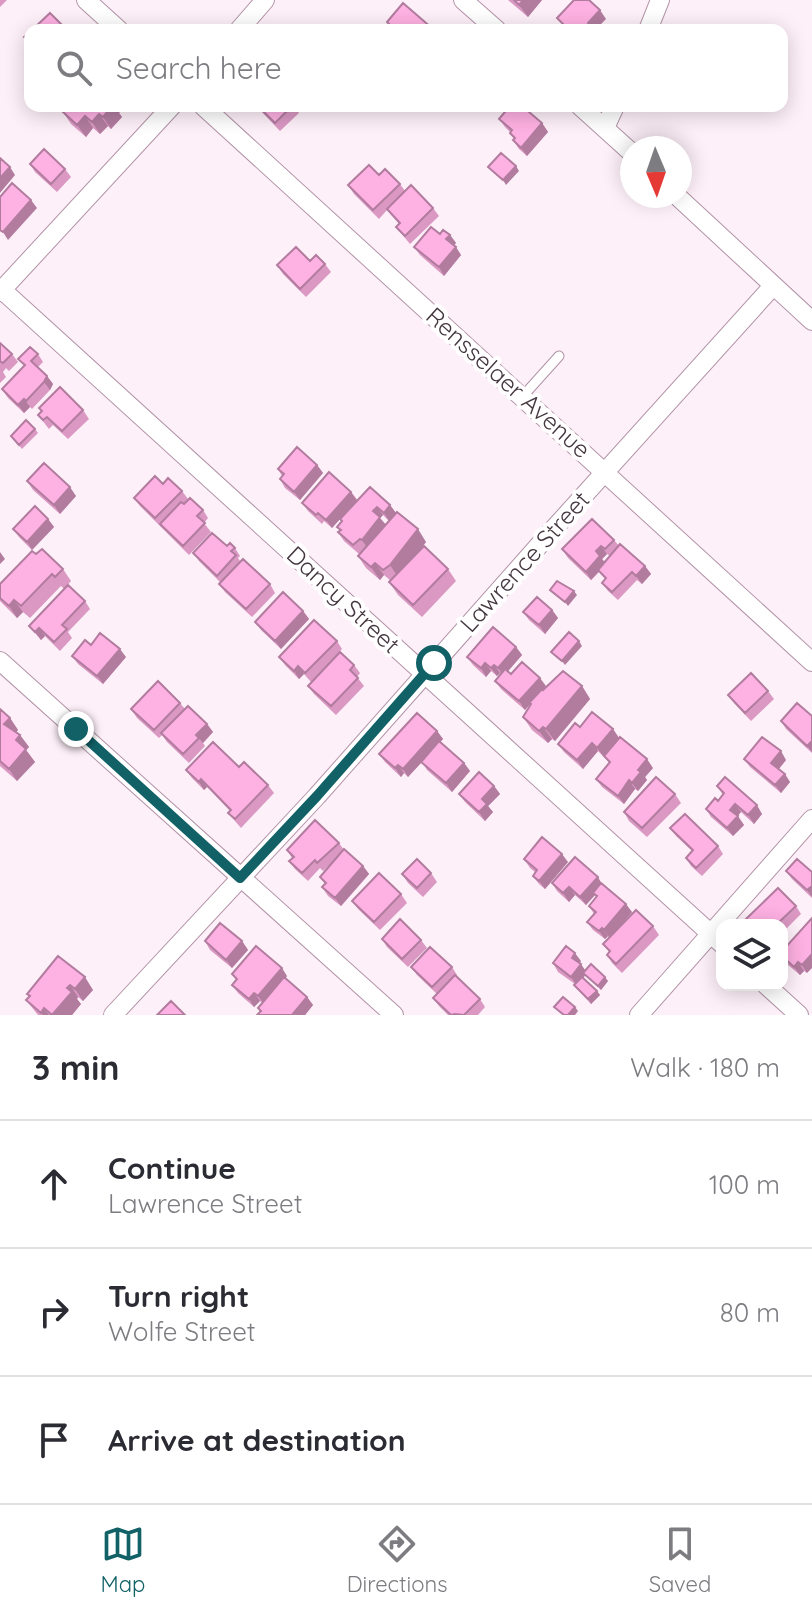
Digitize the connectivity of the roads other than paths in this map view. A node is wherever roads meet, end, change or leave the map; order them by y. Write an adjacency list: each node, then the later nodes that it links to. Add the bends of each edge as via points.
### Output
1 (86, 0): 5 (street)
2 (265, 0): 6 (street)
3 (463, 0): 7 (street)
4 (660, 0): 8 (street)
5 (112, 24)
6 (244, 24)
7 (490, 24)
8 (650, 24)
9 (166, 112): 17 (street)
10 (210, 112): 20 (street, Rensselaer Avenue)
11 (587, 112): 13 (street)
12 (612, 112): 13 (street)
13 (605, 128): 14 (street)
14 (620, 142)
15 (690, 208): 16 (street)
16 (773, 286): 18 (street); 21 (street, Lawrence Street)
17 (1, 290): 24 (street, Dancy Street)
18 (812, 321)
19 (559, 356): 20 (lane)
20 (523, 396): 21 (street, Rensselaer Avenue)
21 (606, 472): 23 (street, Rensselaer Avenue); 24 (street, Lawrence Street)
22 (0, 661): 26 (street)
23 (812, 662)
24 (424, 674): 26 (street, Lawrence Street); 28 (street, Dancy Street)
25 (812, 819): 27 (street)
26 (240, 878): 31 (street, Lawrence Street); 32 (street)
27 (733, 919)
28 (716, 939)
29 (716, 941): 33 (street)
30 (773, 991): 34 (street)
31 (113, 1015)
32 (394, 1015)
33 (639, 1015)
34 (799, 1015)

